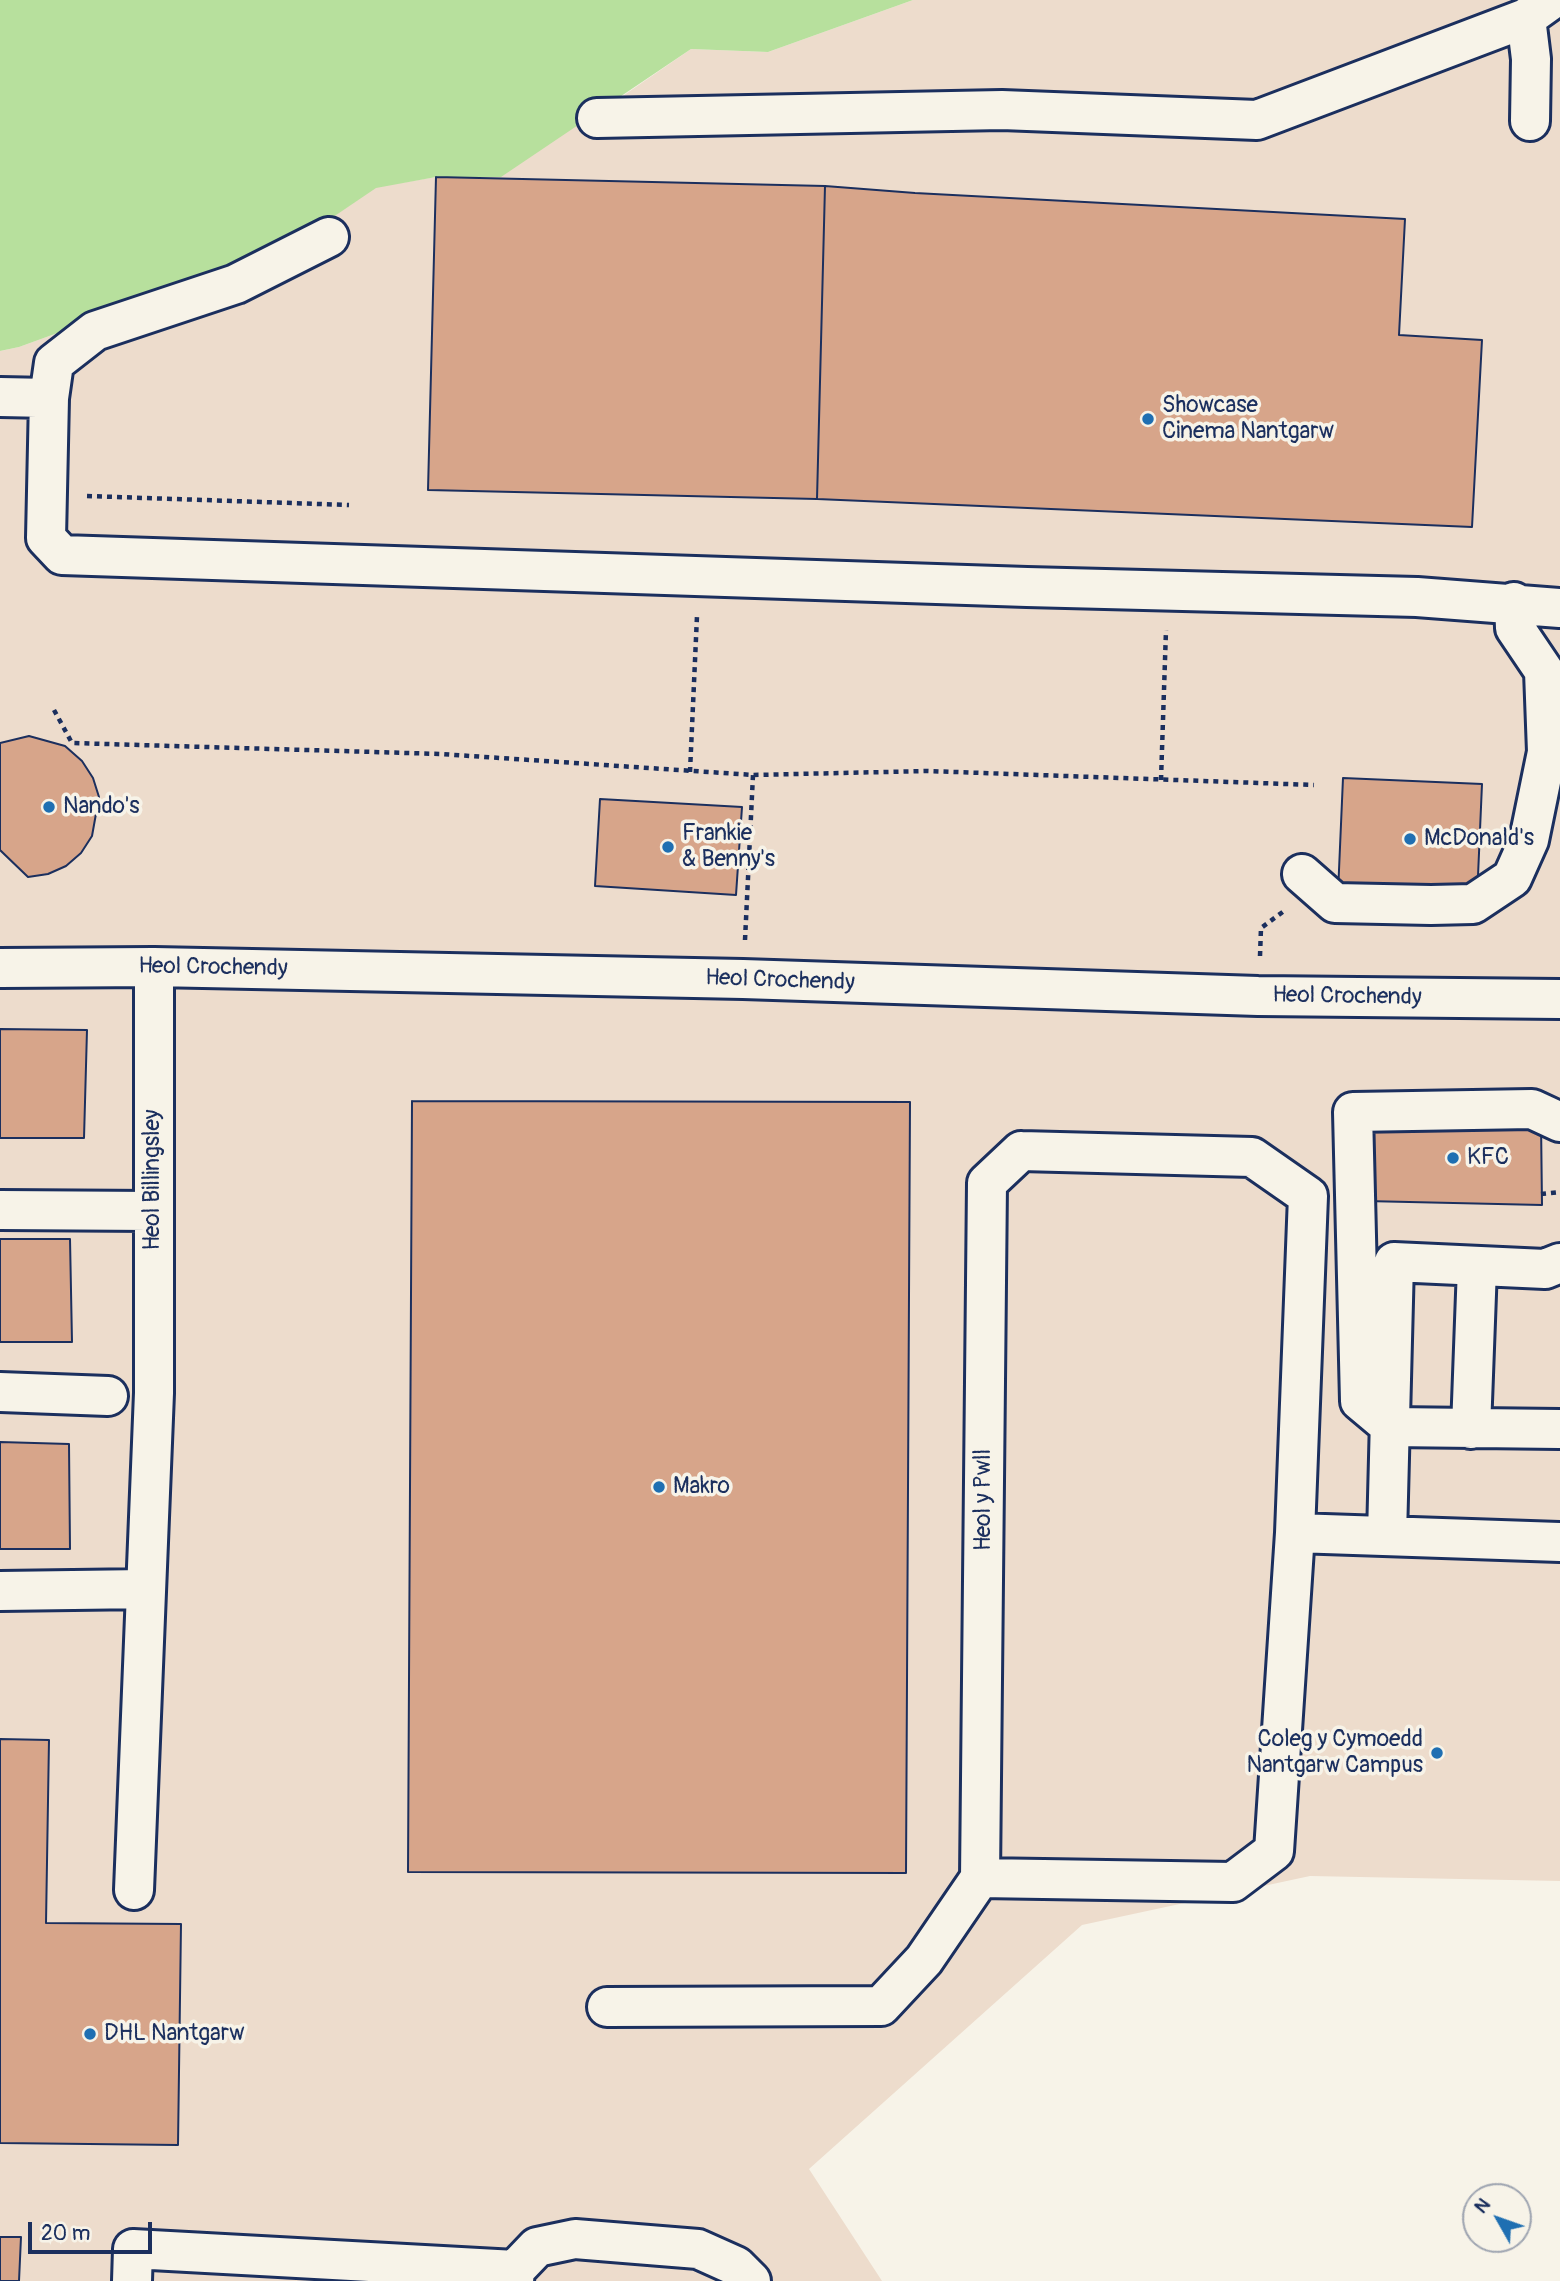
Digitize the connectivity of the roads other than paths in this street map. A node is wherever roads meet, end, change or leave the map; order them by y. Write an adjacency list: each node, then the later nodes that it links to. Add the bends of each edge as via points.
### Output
1 (1539, 9): 2 (street); 3 (street, via 1257,120 1002,110)
2 (1545, 59): 4 (street)
3 (597, 118)
4 (1530, 121)
5 (329, 237): 7 (street, via 236,284 95,331 54,363)
6 (0, 397): 7 (street)
7 (49, 398): 8 (street, via 46,538 62,555)
8 (1514, 602): 9 (street); 10 (street, via 1515,628 1544,671 1547,752 1528,840 1511,878 1473,904 1335,903)
9 (1560, 608)
10 (1308, 881)
11 (154, 967): 12 (street, Heol Crochendy); 13 (street, Heol Crochendy, via 1258,996); 16 (street, Heol Billingsley)
12 (0, 968)
13 (1560, 999)
14 (1560, 1122): 21 (street, via 1532,1109 1353,1112 1360,1401)
15 (0, 1210): 16 (street)
16 (152, 1211): 27 (street, Heol Billingsley, via 154,1393)
17 (1560, 1262): 18 (street, via 1545,1269)
18 (1477, 1267): 21 (street, via 1394,1262); 22 (street)
19 (0, 1392): 20 (street)
20 (108, 1396)
21 (1391, 1427): 22 (street); 25 (street)
22 (1471, 1429): 23 (street)
23 (1560, 1429)
24 (1295, 1533): 25 (street); 29 (street, Heol y Pwll, via 1274,1851 1233,1882); 29 (street, Heol y Pwll, via 1308,1196 1252,1157 1021,1151 987,1184)
25 (1387, 1536): 26 (street)
26 (1560, 1542)
27 (146, 1589): 28 (street); 30 (street, Heol Billingsley)
28 (0, 1591)
29 (980, 1878): 31 (street, via 924,1960 881,2006)
30 (134, 1890)
31 (607, 2007)
32 (514, 2276): 33 (street, via 133,2249); 34 (street, via 537,2247 575,2239 698,2249 736,2266)
33 (132, 2281)
34 (751, 2281)

